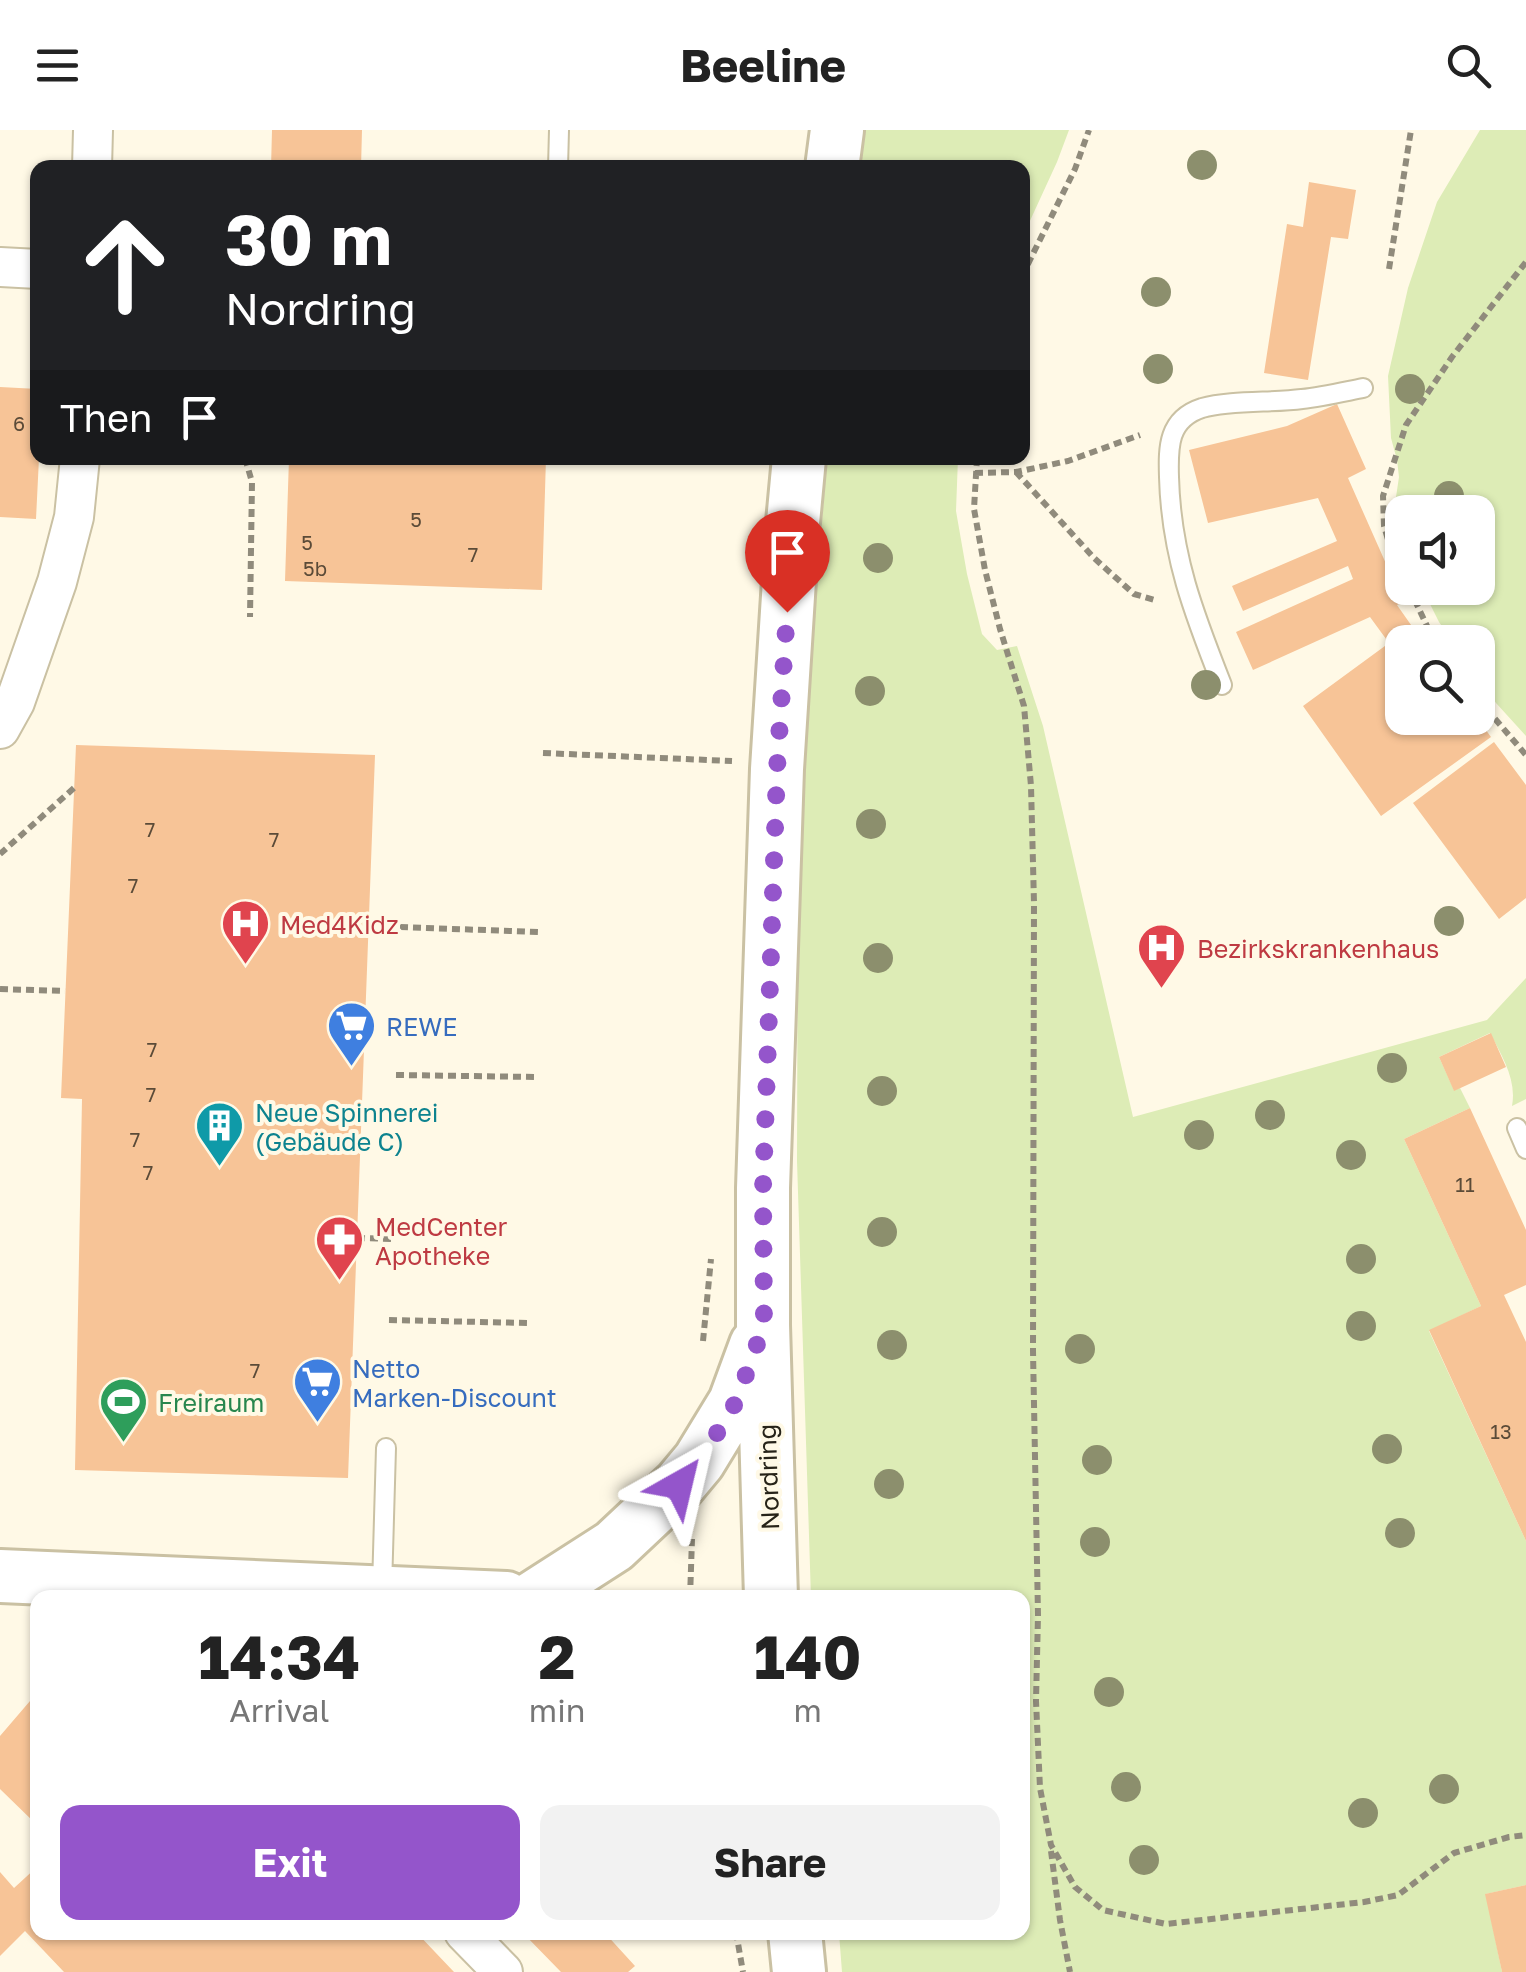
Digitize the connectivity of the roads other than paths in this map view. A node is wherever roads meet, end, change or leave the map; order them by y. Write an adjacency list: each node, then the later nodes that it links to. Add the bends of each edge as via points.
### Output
1 (94, 130): 4 (street)
2 (560, 130): 5 (lane)
3 (837, 130): 6 (main road)
4 (92, 160)
5 (558, 160)
6 (833, 160)
7 (0, 267): 8 (street)
8 (30, 269)
9 (1363, 388): 12 (lane, via 1202,408 1179,421 1168,446 1170,510 1189,600)
10 (79, 465): 13 (street, via 57,582)
11 (799, 465): 16 (main road, Nordring, via 777,769)
12 (1222, 685)
13 (0, 729)
14 (1516, 1128): 15 (lane)
15 (1526, 1148)
16 (764, 1325): 21 (main road, via 736,1402 700,1461 614,1546); 22 (main road, Nordring)
17 (386, 1448): 20 (lane)
18 (0, 1576): 19 (main road)
19 (200, 1590)
20 (382, 1590)
21 (545, 1590)
22 (771, 1590)
23 (472, 1940): 25 (street)
24 (795, 1940): 26 (main road)
25 (503, 1972)
26 (799, 1972)

